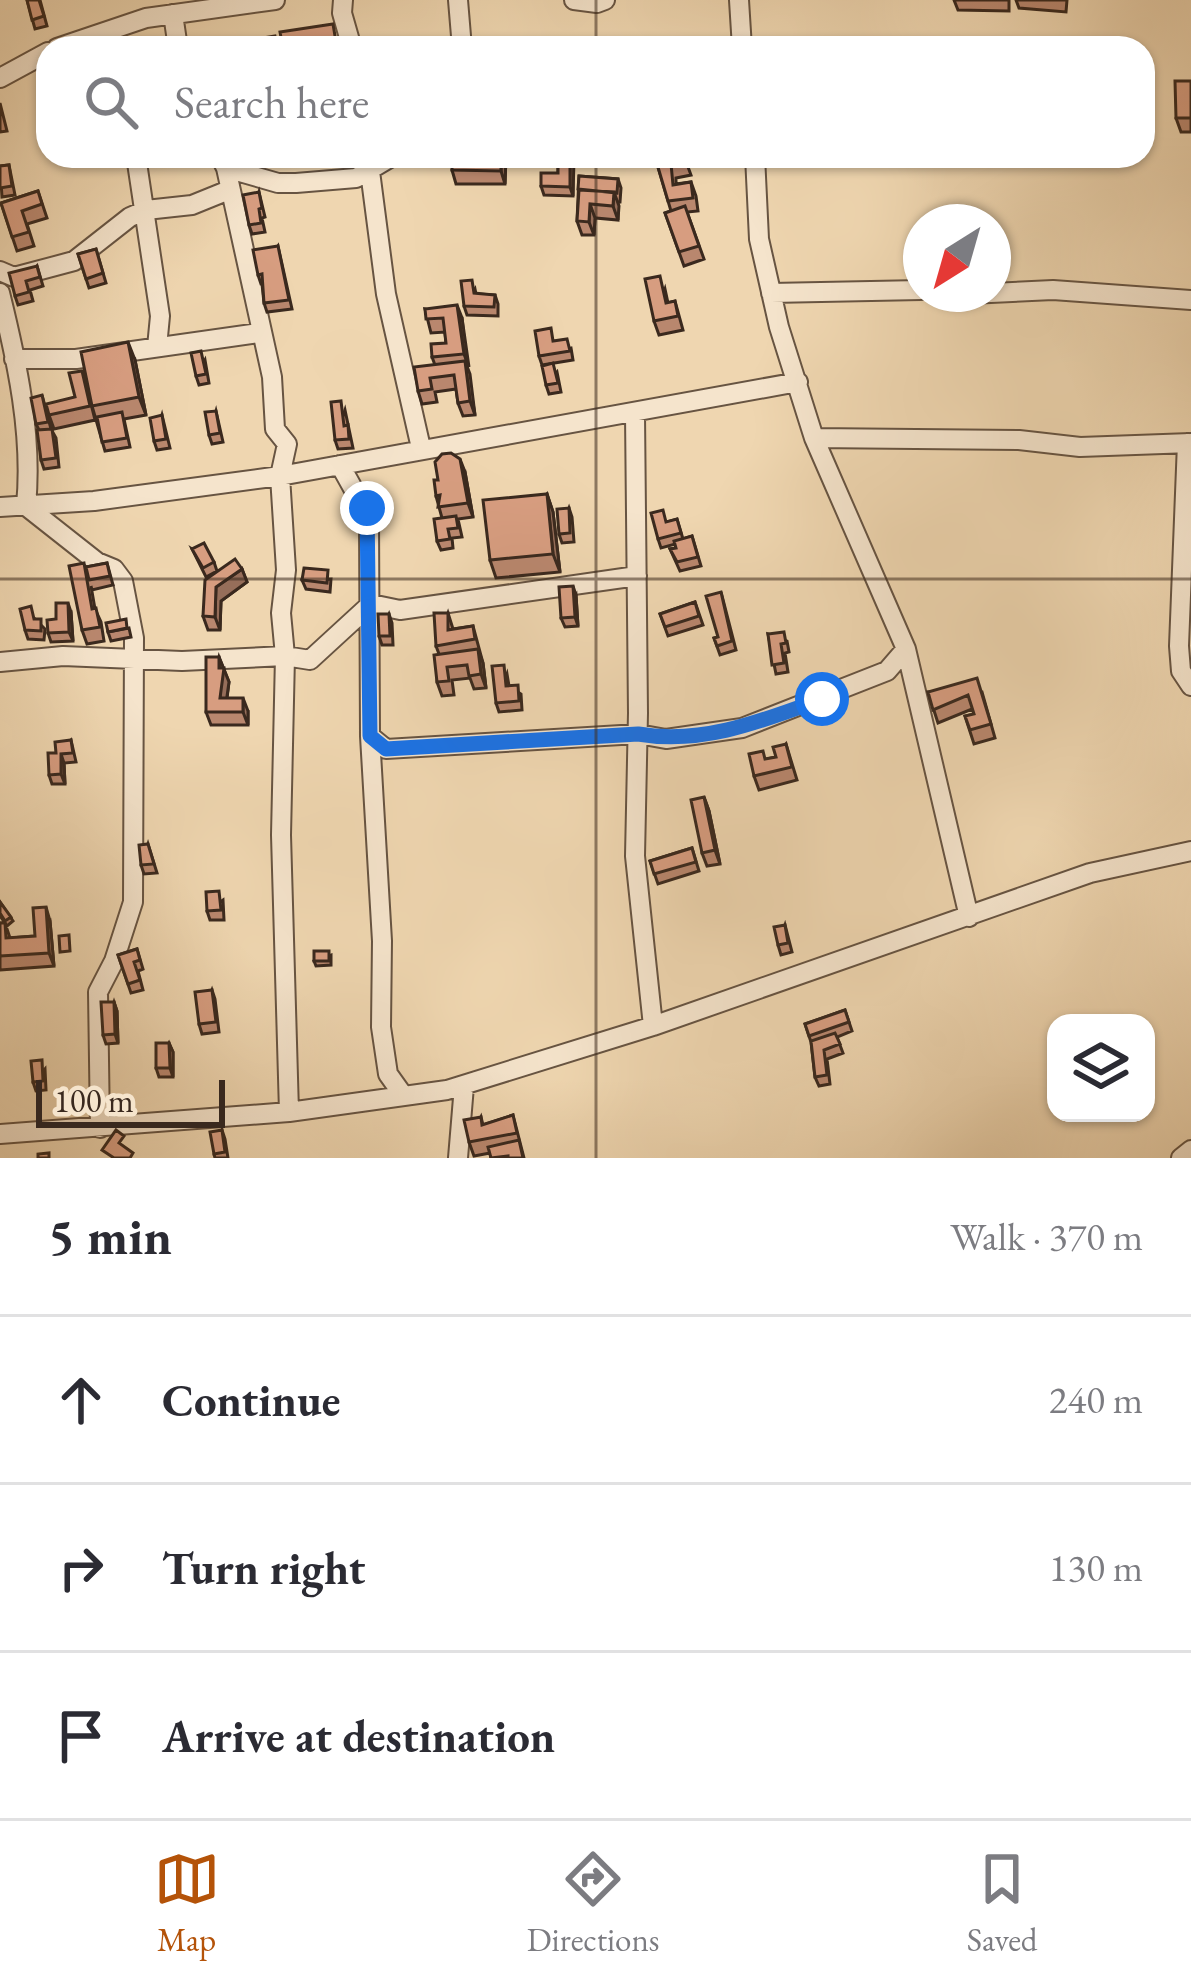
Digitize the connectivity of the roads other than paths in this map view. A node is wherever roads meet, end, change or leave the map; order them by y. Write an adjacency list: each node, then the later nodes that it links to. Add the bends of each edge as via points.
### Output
1 (275, 0): 8 (street)
2 (343, 0): 11 (street)
3 (458, 0): 12 (street)
4 (574, 0): 5 (street)
5 (605, 0)
6 (739, 0): 13 (street)
7 (146, 9): 8 (street); 9 (street)
8 (173, 14): 10 (street)
9 (116, 36)
10 (176, 36)
11 (348, 36)
12 (461, 36)
13 (741, 36)
14 (36, 58): 15 (street)
15 (0, 78)
16 (138, 168): 23 (street)
17 (224, 168): 22 (street)
18 (239, 168): 19 (street, via 278,183 356,178)
19 (365, 168)
20 (371, 168): 37 (street, via 386,294)
21 (755, 168): 28 (street)
22 (229, 190): 23 (street, via 191,206); 30 (street)
23 (146, 210): 24 (street, via 74,261 14,278); 31 (street)
24 (0, 272)
25 (903, 290): 28 (street)
26 (1011, 292): 29 (street)
27 (0, 293): 32 (street)
28 (771, 293): 33 (street)
29 (1191, 300)
30 (259, 333): 31 (street); 39 (street, via 275,429 286,445)
31 (157, 347): 32 (street)
32 (14, 358): 41 (street)
33 (798, 382): 34 (street); 35 (street)
34 (634, 414): 37 (street); 42 (street)
35 (814, 439): 36 (street); 44 (street)
36 (1189, 443): 48 (street, via 1179,646)
37 (422, 448): 38 (street)
38 (340, 465): 39 (street); 43 (street, via 369,518)
39 (280, 476): 41 (street); 45 (street)
40 (0, 506): 41 (street)
41 (26, 506): 46 (street, via 123,580)
42 (637, 576): 43 (street, via 400,610); 49 (street)
43 (371, 604): 45 (street, via 310,660); 50 (street)
44 (906, 649): 49 (street, via 887,671 742,728 666,739); 52 (street)
45 (285, 656): 46 (street); 56 (street)
46 (136, 659): 47 (street); 57 (street, via 134,902 98,992)
47 (0, 662)
48 (1191, 686)
49 (638, 734): 50 (street, via 386,749); 53 (street, via 635,856)
50 (370, 736): 55 (street, via 381,1028 388,1074)
51 (1191, 851): 52 (street, via 1090,873)
52 (969, 917): 53 (street)
53 (652, 1026): 54 (street)
54 (464, 1085): 55 (street); 60 (street)
55 (403, 1096): 56 (street)
56 (289, 1112): 57 (street)
57 (100, 1128): 58 (street)
58 (0, 1133)
59 (1191, 1150): 61 (street)
60 (458, 1158)
61 (1181, 1158)

